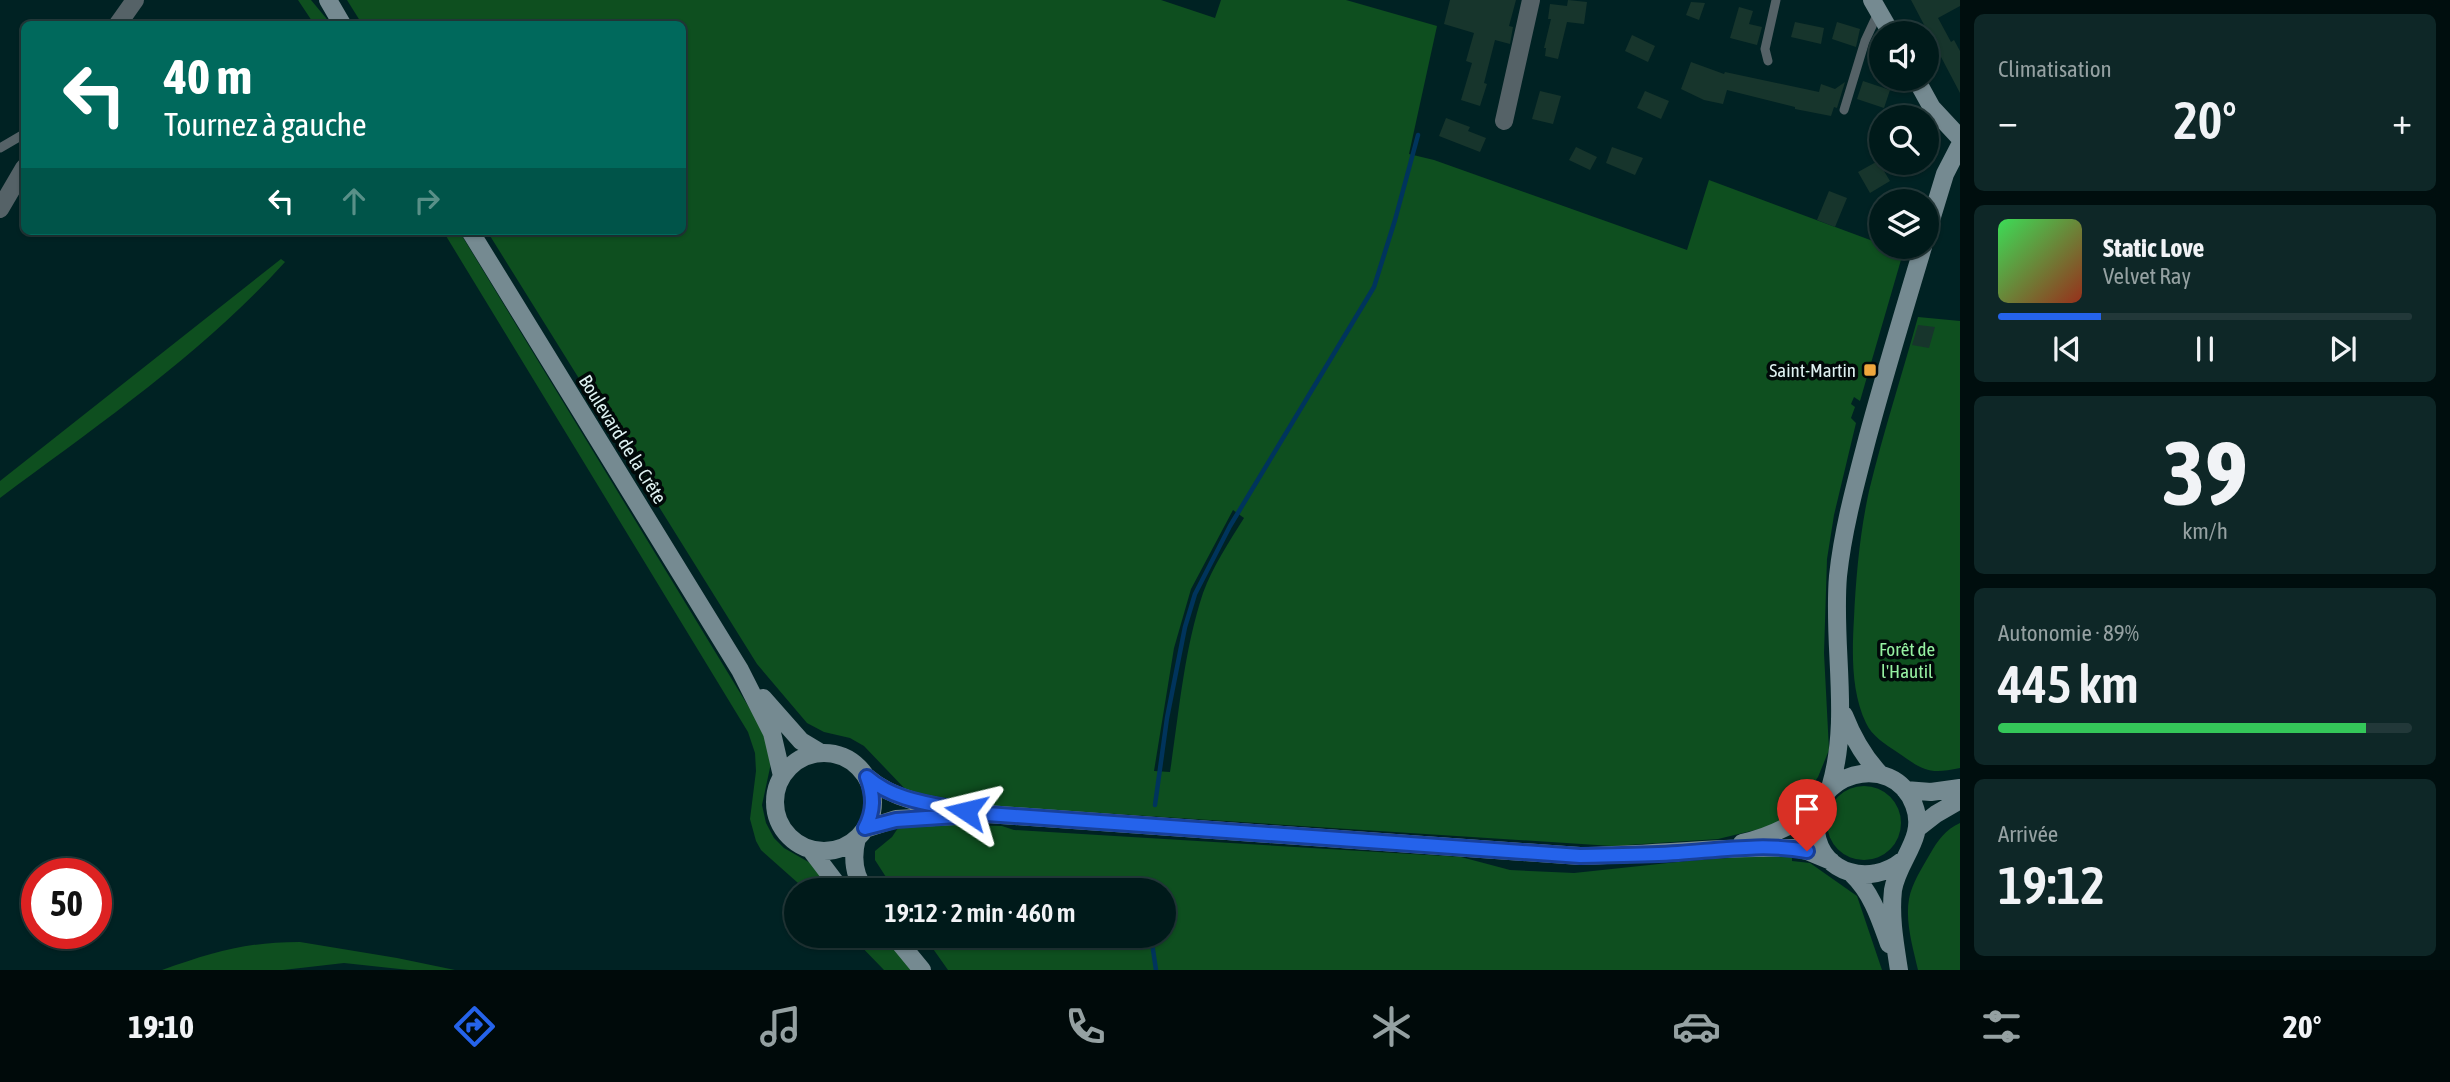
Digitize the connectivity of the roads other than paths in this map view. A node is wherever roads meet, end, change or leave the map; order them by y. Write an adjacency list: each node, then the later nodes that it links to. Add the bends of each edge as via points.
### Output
1 (135, 0): 6 (street)
2 (1531, 0): 11 (street)
3 (1776, 0): 8 (lane, via 1765,49)
4 (329, 3): 7 (main road)
5 (1875, 6): 10 (lane)
6 (120, 21)
7 (340, 21)
8 (1769, 61)
9 (1923, 91): 13 (main road)
10 (1844, 110)
11 (1504, 121)
12 (21, 136): 15 (lane)
13 (1960, 138)
14 (1960, 145): 17 (main road)
15 (0, 148)
16 (21, 173): 18 (street)
17 (1939, 194)
18 (0, 209)
19 (472, 235): 21 (main road, Boulevard de la Crête)
20 (1920, 259): 22 (main road, via 1857,478 1839,574)
21 (740, 670): 23 (main road, Boulevard de la Crête, via 790,731); 25 (main road, Boulevard de la Crête, via 772,733)
22 (1840, 705): 24 (main road, via 1854,740); 27 (main road, via 1839,752)
23 (821, 753): 25 (main road, via 803,757); 26 (main road, via 852,761)
24 (1880, 774): 27 (main road, via 1858,773); 29 (main road)
25 (782, 775): 36 (main road, via 775,791 776,816 789,838)
26 (867, 777): 32 (main road, via 900,797); 34 (main road, via 873,808)
27 (1830, 788): 31 (main road)
28 (1960, 788): 29 (main road)
29 (1905, 790): 33 (main road, via 1915,808)
30 (1960, 800): 33 (main road)
31 (1819, 804): 35 (main road, via 1778,832); 37 (main road, via 1816,834)
32 (987, 814): 34 (main road, via 896,820); 35 (main road, via 1570,855)
33 (1918, 828): 38 (main road)
34 (861, 833): 36 (main road, via 841,848); 41 (main road, via 854,863)
35 (1710, 849): 37 (main road, via 1794,848)
36 (811, 850): 40 (main road)
37 (1831, 861): 39 (main road)
38 (1902, 861): 39 (main road, via 1879,874); 46 (main road, via 1892,904)
39 (1852, 874): 46 (main road, via 1863,884 1875,908)
40 (832, 878)
41 (857, 878)
42 (904, 948): 44 (main road)
43 (916, 948): 45 (main road)
44 (922, 970)
45 (933, 970)
46 (1899, 970)

